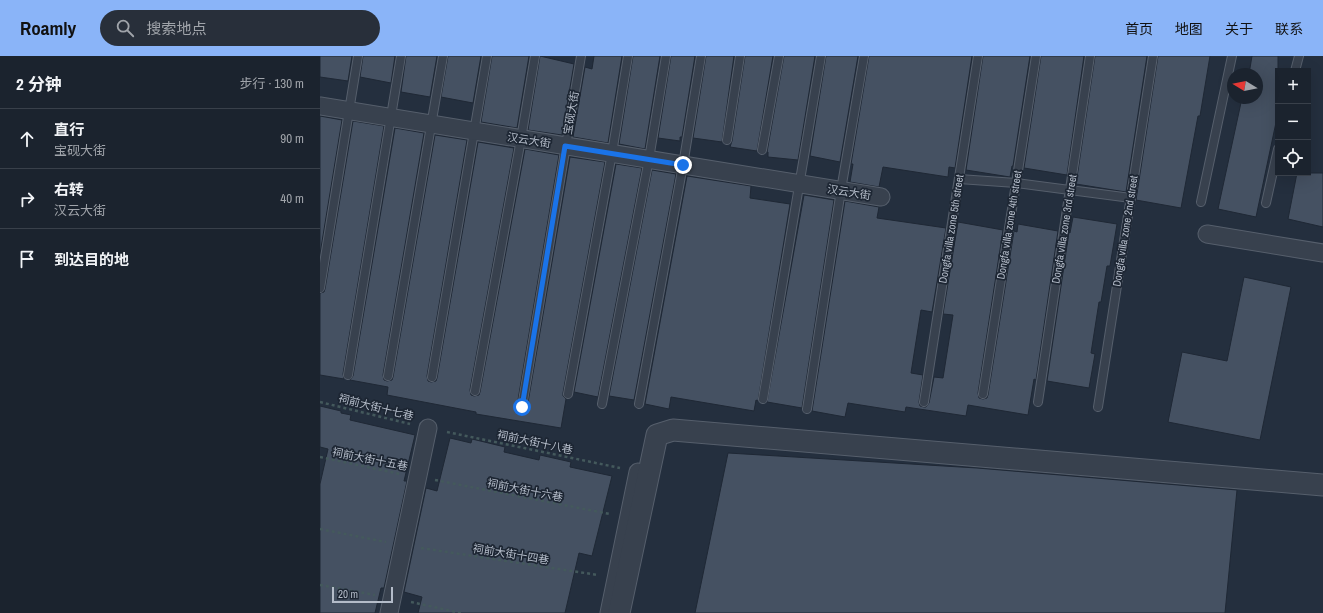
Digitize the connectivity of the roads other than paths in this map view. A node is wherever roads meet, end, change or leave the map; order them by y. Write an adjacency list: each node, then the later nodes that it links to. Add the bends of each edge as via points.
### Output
1 (358, 56): 22 (lane)
2 (401, 56): 23 (lane)
3 (443, 56): 24 (lane)
4 (487, 56): 25 (lane)
5 (535, 56): 26 (lane)
6 (581, 56): 28 (lane, 宝砚大街)
7 (628, 56): 30 (lane)
8 (666, 56): 31 (lane)
9 (701, 56): 33 (lane)
10 (740, 56): 27 (lane)
11 (779, 56): 29 (lane)
12 (821, 56): 36 (lane)
13 (864, 56): 37 (lane)
14 (978, 56): 34 (lane, Dongfa villa zone 5th street)
15 (1036, 56): 35 (lane, Dongfa villa zone 4th street)
16 (1090, 56): 38 (lane, Dongfa villa zone 3rd street)
17 (1153, 56): 40 (lane, Dongfa villa zone 2nd street)
18 (1232, 56): 41 (lane)
19 (1298, 56): 20 (lane)
20 (1296, 68)
21 (320, 106): 22 (street, 汉云大街)
22 (349, 110): 23 (street, 汉云大街); 45 (lane)
23 (390, 117): 24 (street, 汉云大街); 46 (lane)
24 (431, 124): 25 (street, 汉云大街); 47 (lane)
25 (473, 131): 26 (street, 汉云大街); 48 (lane)
26 (521, 139): 28 (street, 汉云大街); 49 (lane)
27 (728, 140)
28 (565, 146): 30 (street, 汉云大街); 57 (lane, 宝砚大街)
29 (762, 150)
30 (612, 153): 31 (street, 汉云大街); 50 (lane)
31 (649, 159): 33 (street, 汉云大街); 55 (lane)
32 (1275, 162): 42 (lane)
33 (683, 165): 36 (street, 汉云大街); 56 (lane)
34 (959, 179): 35 (lane); 53 (lane, Dongfa villa zone 5th street)
35 (1016, 183): 38 (lane); 51 (lane, Dongfa villa zone 4th street)
36 (800, 184): 37 (street, 汉云大街); 52 (lane)
37 (841, 190): 39 (street, 汉云大街); 59 (lane)
38 (1070, 190): 40 (lane); 54 (lane, Dongfa villa zone 3rd street)
39 (881, 197)
40 (1131, 198): 58 (lane, Dongfa villa zone 2nd street)
41 (1201, 202)
42 (1266, 203)
43 (1207, 234): 44 (street)
44 (1323, 253)
45 (320, 288)
46 (348, 375)
47 (388, 376)
48 (432, 377)
49 (475, 391)
50 (568, 394)
51 (983, 394)
52 (763, 399)
53 (924, 402)
54 (1038, 402)
55 (602, 404)
56 (639, 404)
57 (522, 407)
58 (1098, 407)
59 (807, 409)
60 (428, 428): 63 (street)
61 (638, 472): 64 (street)
62 (1323, 484): 65 (street, via 673,430 657,436)
63 (391, 605)
64 (608, 613)
65 (619, 613)

